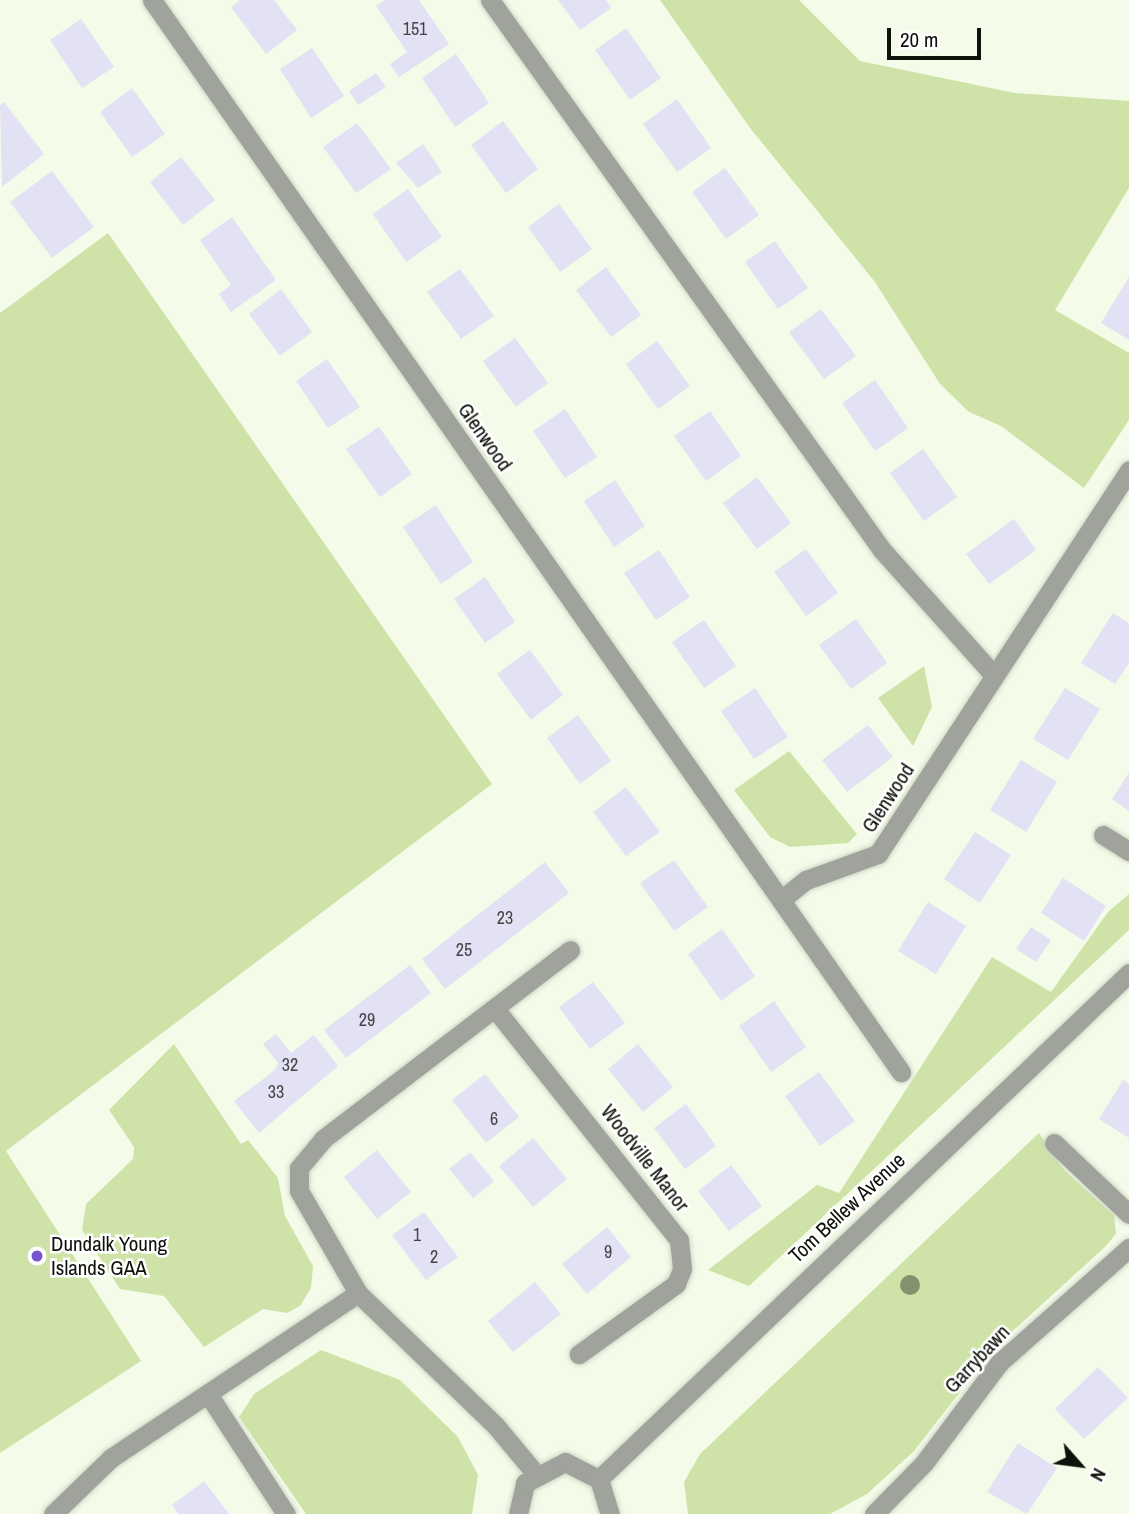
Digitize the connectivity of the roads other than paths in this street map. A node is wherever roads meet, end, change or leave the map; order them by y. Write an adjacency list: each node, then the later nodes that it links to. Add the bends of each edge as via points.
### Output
1 (152, 0): 7 (street, Glenwood)
2 (490, 0): 4 (street, via 882,550)
3 (1129, 470): 4 (street, Glenwood)
4 (993, 674): 7 (street, Glenwood, via 878,854 806,880)
5 (1103, 835): 6 (street)
6 (1129, 851)
7 (781, 900): 11 (street, Glenwood)
8 (570, 950): 10 (street)
9 (1129, 974): 19 (street, Tom Bellew Avenue)
10 (496, 1010): 15 (street, via 323,1139 299,1168 299,1191); 16 (street, Woodville Manor, via 679,1240 682,1269 676,1284)
11 (901, 1072)
12 (1054, 1143): 13 (street)
13 (1129, 1214)
14 (1129, 1248): 24 (street, Garrybawn, via 999,1363 924,1462)
15 (358, 1293): 17 (street); 18 (street, via 495,1424)
16 (579, 1354)
17 (208, 1394): 20 (street, via 111,1458); 21 (street)
18 (535, 1473): 19 (street, via 565,1462); 22 (street, via 519,1496)
19 (599, 1479): 23 (street)
20 (53, 1514)
21 (286, 1514)
22 (518, 1514)
23 (610, 1514)
24 (874, 1514)

